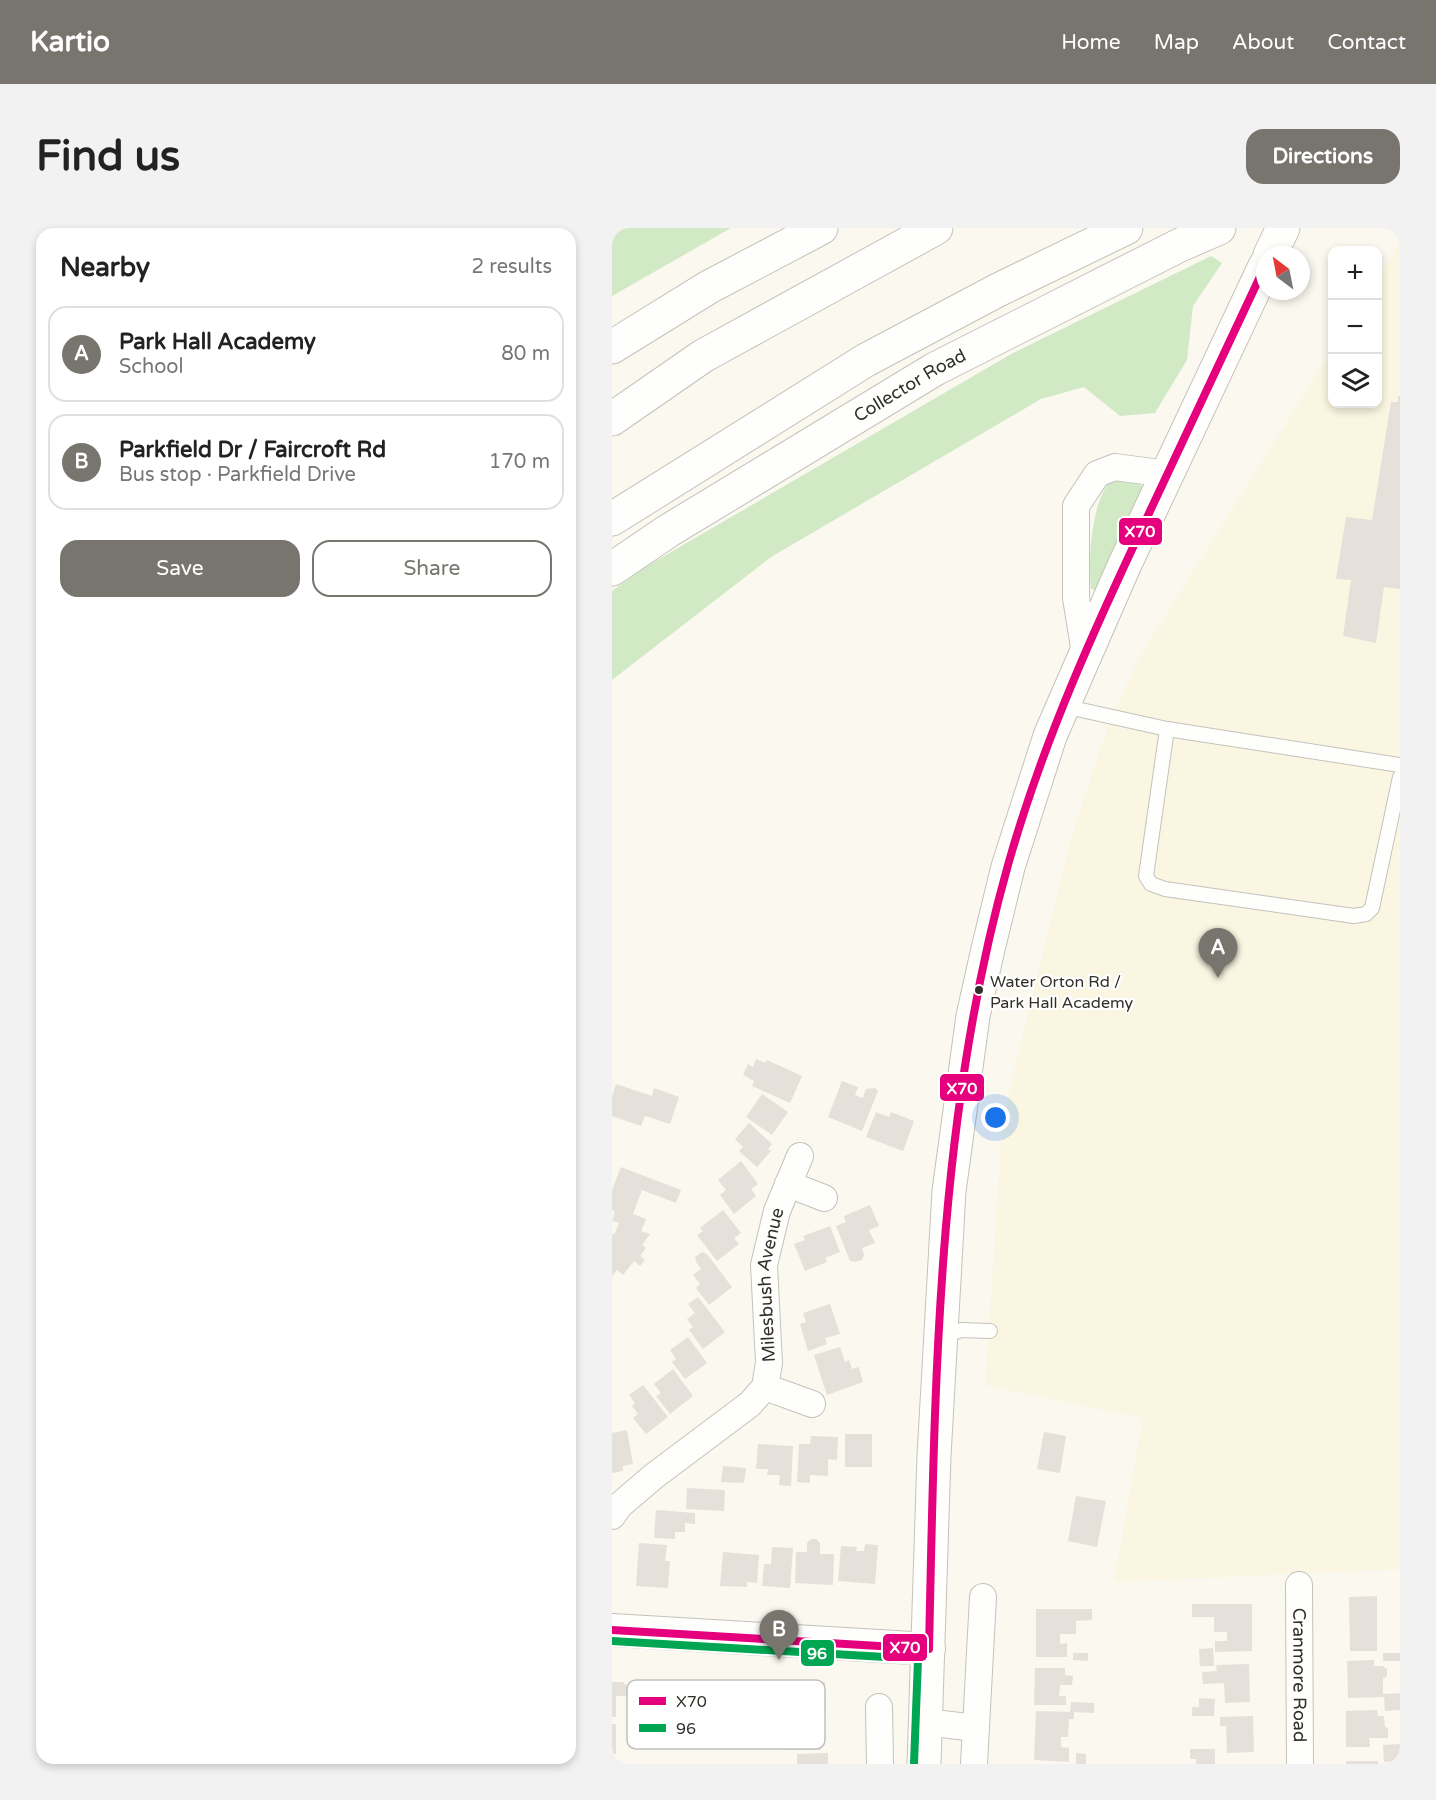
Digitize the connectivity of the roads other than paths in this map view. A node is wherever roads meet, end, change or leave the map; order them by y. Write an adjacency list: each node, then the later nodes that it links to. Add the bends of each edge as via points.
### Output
1 (821, 228): 6 (main road, via 709,287)
2 (936, 228): 7 (main road, via 703,356)
3 (1126, 228): 9 (main road, via 866,360)
4 (1219, 228): 10 (main road, Collector Road, via 935,369)
5 (1256, 285): 8 (main road)
6 (612, 347)
7 (612, 419)
8 (1167, 474): 11 (main road); 11 (street, via 1115,467 1096,474 1076,506 1076,598)
9 (612, 519)
10 (612, 569)
11 (1085, 653): 12 (main road)
12 (1063, 706): 13 (lane); 20 (main road, via 1008,867 973,1016 949,1191)
13 (1167, 729): 14 (lane); 15 (lane, via 1146,876 1151,884 1165,889 1354,916 1366,914 1372,908)
14 (1400, 765)
15 (1400, 777)
16 (801, 1156): 17 (street, Milesbush Avenue)
17 (788, 1184): 18 (street, Milesbush Avenue); 21 (street, Milesbush Avenue, via 764,1265 769,1363)
18 (824, 1198)
19 (990, 1331): 20 (lane, via 962,1330)
20 (939, 1336): 27 (main road)
21 (765, 1387): 22 (street, Milesbush Avenue); 23 (street, Milesbush Avenue, via 750,1404 654,1476)
22 (812, 1404)
23 (612, 1516)
24 (1299, 1585): 34 (street, Cranmore Road)
25 (983, 1597): 30 (street)
26 (612, 1630): 27 (street)
27 (929, 1649): 29 (main road)
28 (879, 1707): 31 (street)
29 (926, 1722): 30 (street); 32 (main road)
30 (975, 1728): 33 (street)
31 (880, 1764)
32 (924, 1764)
33 (974, 1764)
34 (1300, 1764)

